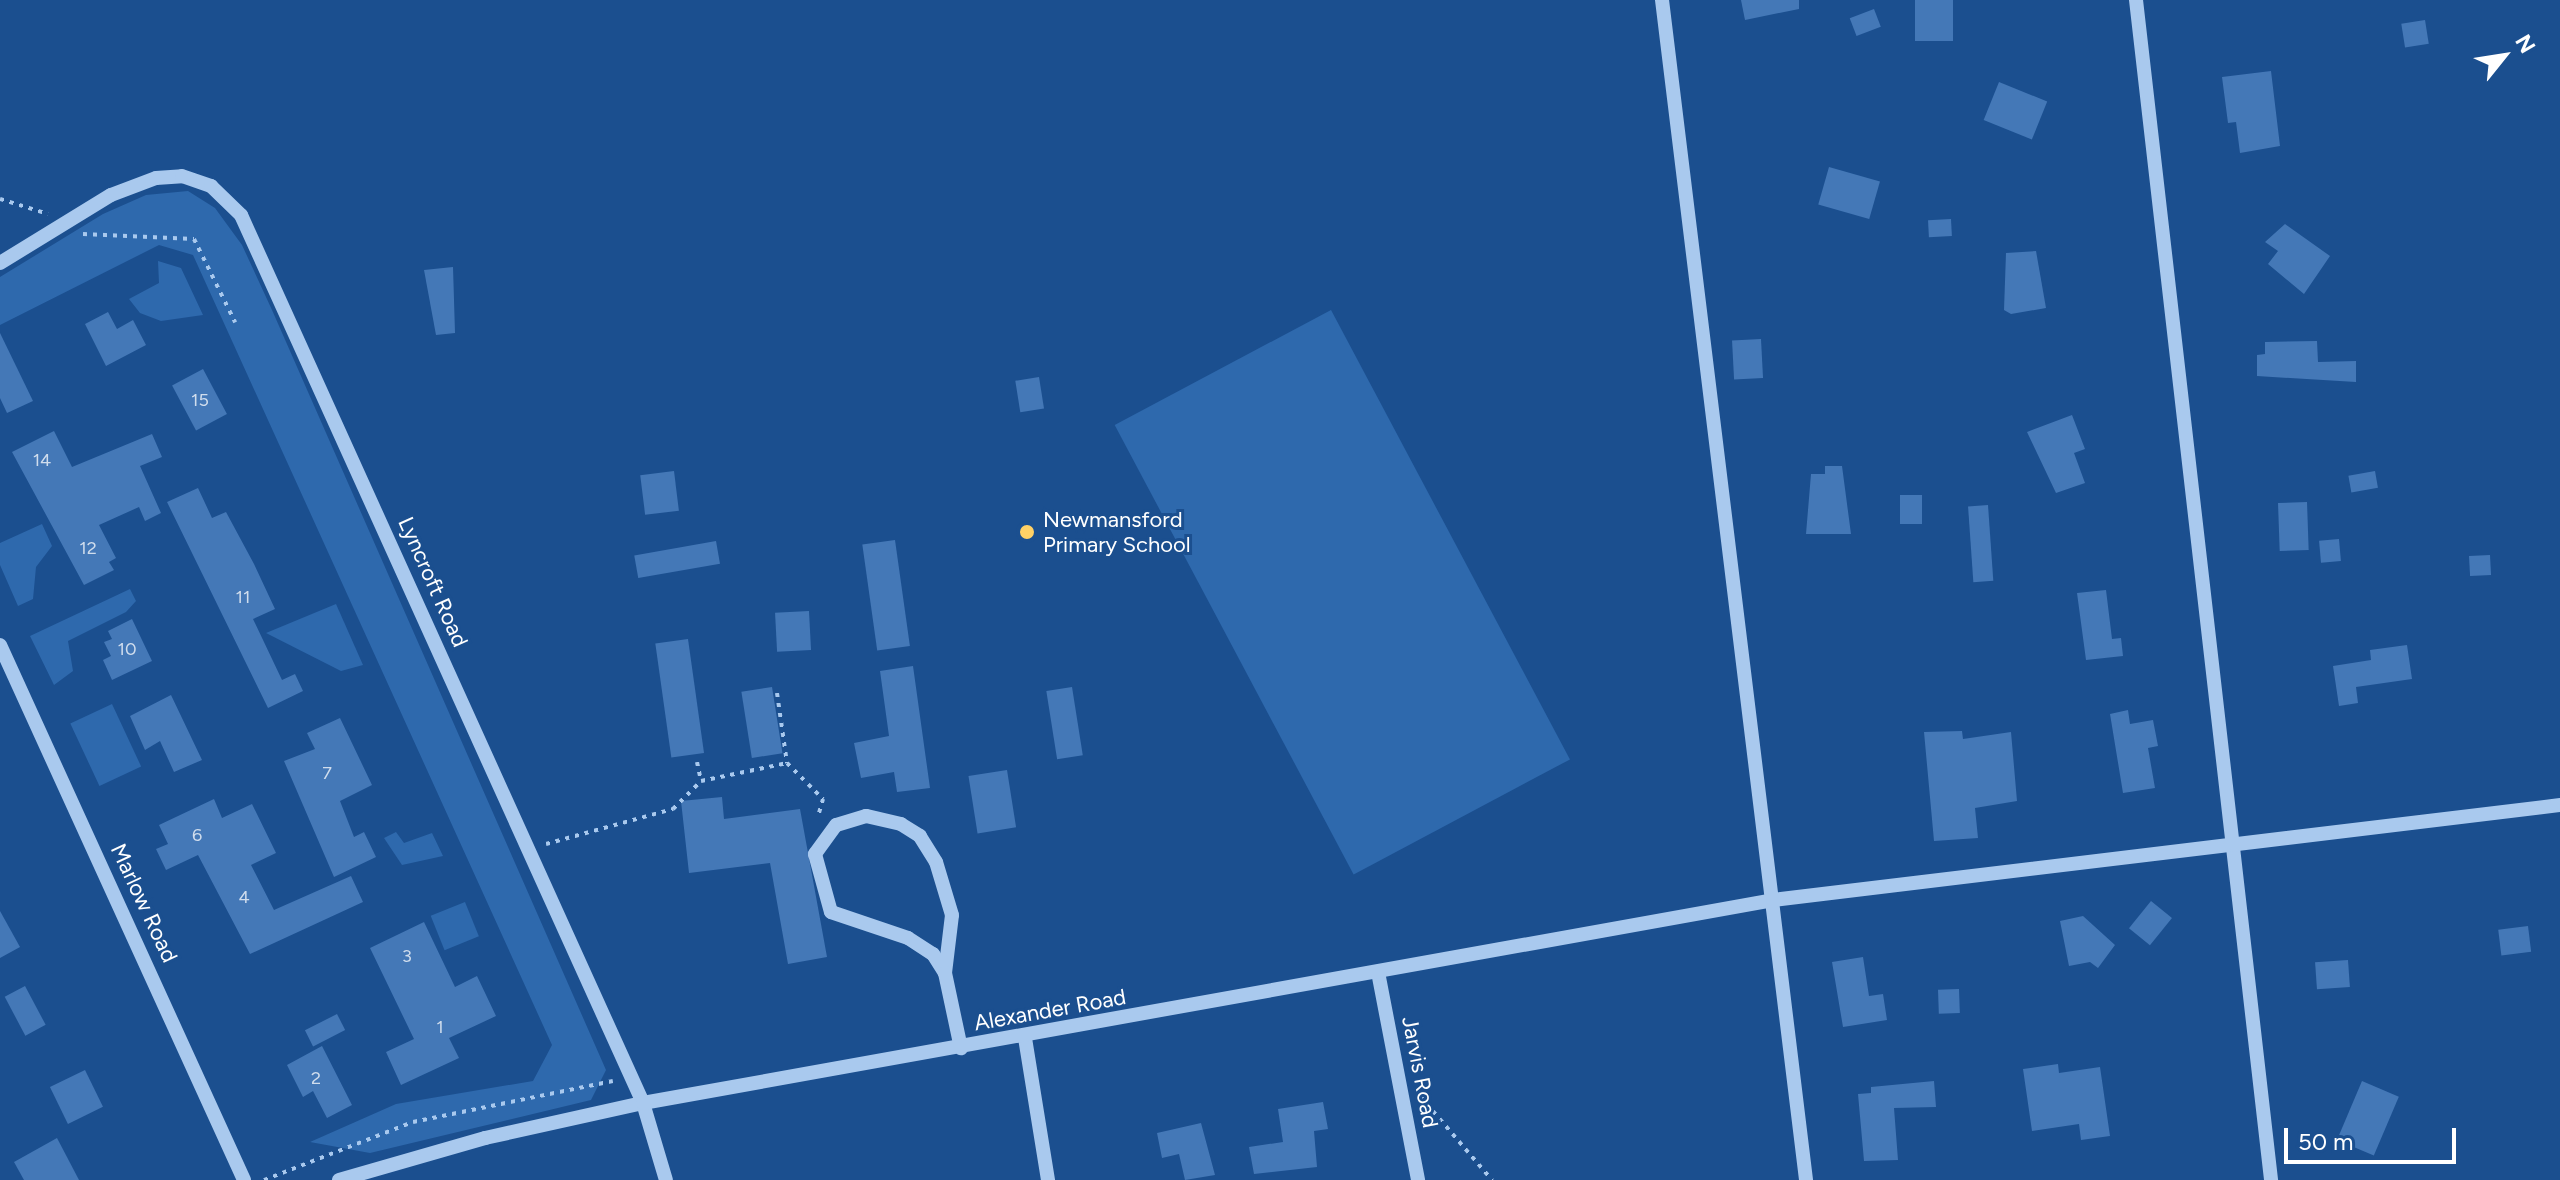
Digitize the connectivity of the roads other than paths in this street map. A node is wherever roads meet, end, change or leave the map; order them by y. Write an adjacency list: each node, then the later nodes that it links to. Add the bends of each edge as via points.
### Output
1 (1662, 0): 7 (street)
2 (2136, 0): 6 (street)
3 (0, 263): 12 (street, Lyncroft Road, via 111,195 182,176 211,186 241,215)
4 (0, 645): 13 (street, Marlow Road)
5 (2560, 805): 6 (street, Alexander Road)
6 (2231, 844): 7 (street, Alexander Road); 19 (street)
7 (1773, 900): 8 (street, Alexander Road); 18 (street)
8 (1378, 972): 10 (street, Alexander Road); 17 (street, Jarvis Road)
9 (945, 973): 9 (street, via 933,954 908,938 831,912 815,854 836,825 866,816 901,824 920,836 941,875 952,915); 11 (street)
10 (1025, 1038): 11 (street, Alexander Road); 16 (street)
11 (961, 1048): 12 (street, Alexander Road)
12 (643, 1103): 14 (street, Alexander Road, via 485,1138); 15 (street, Lyncroft Road)
13 (244, 1180)
14 (339, 1180)
15 (666, 1180)
16 (1048, 1180)
17 (1418, 1180)
18 (1806, 1180)
19 (2271, 1180)

